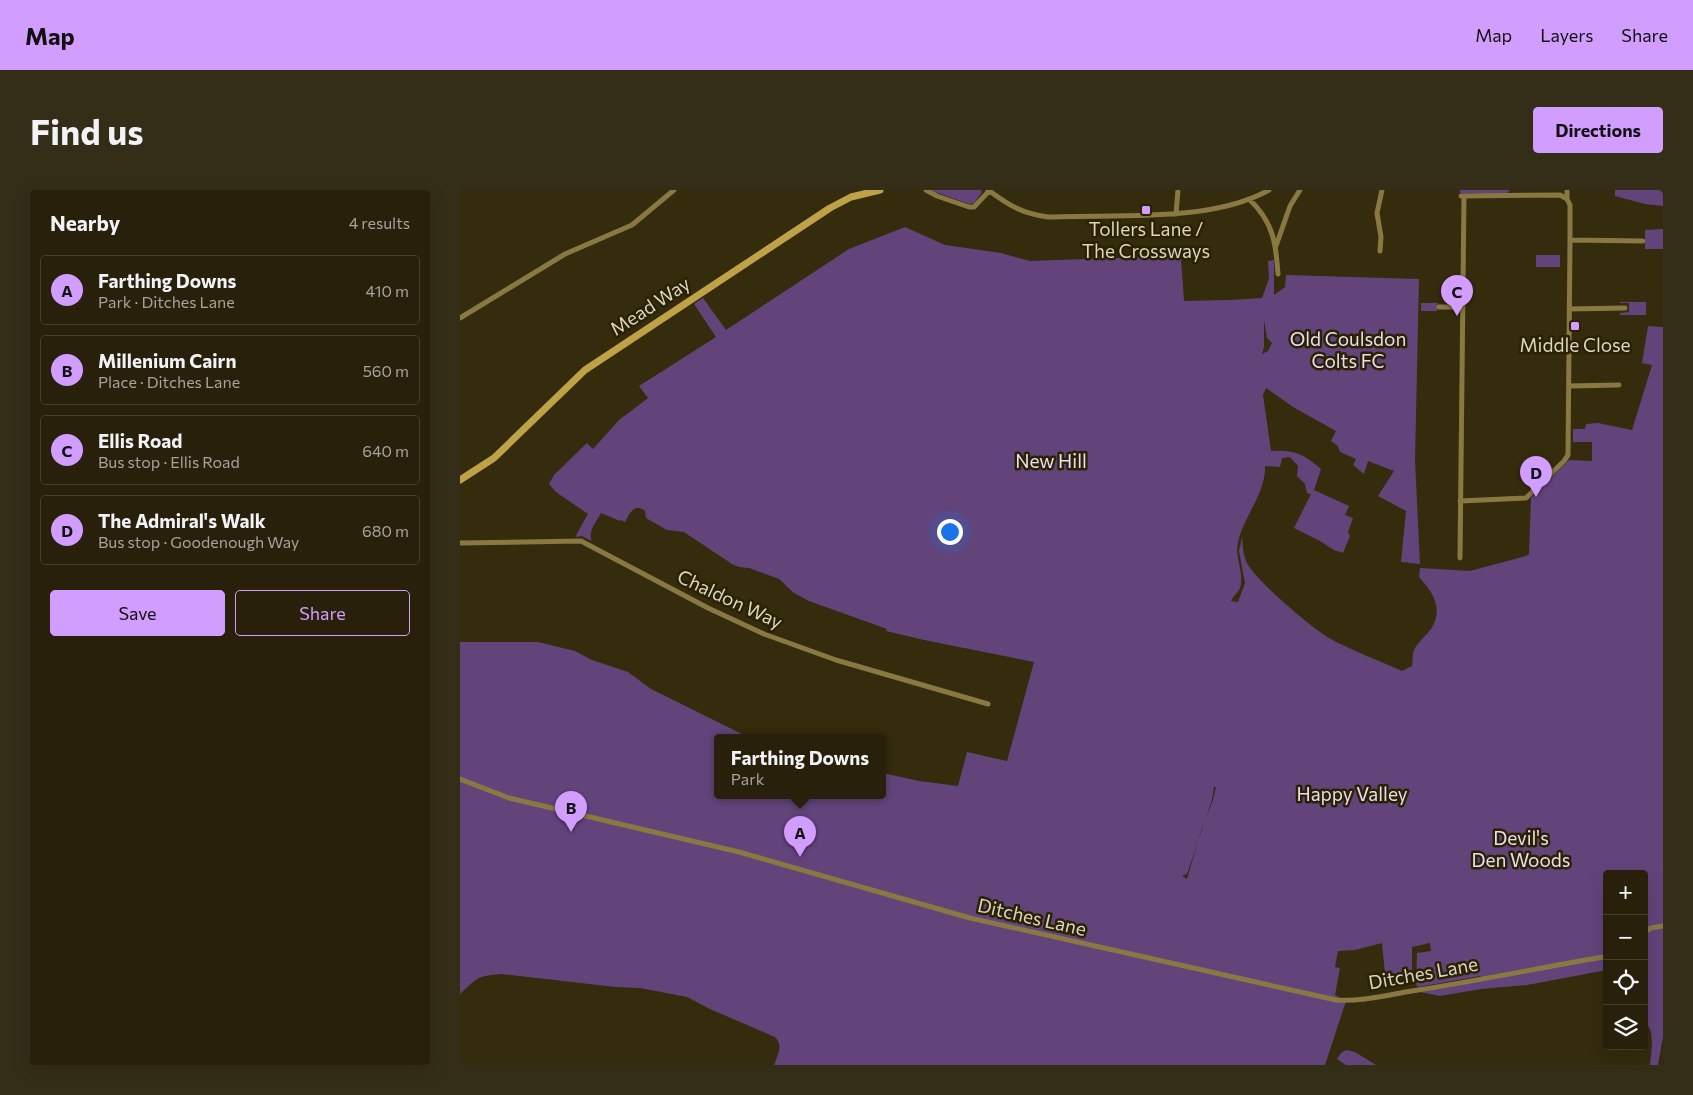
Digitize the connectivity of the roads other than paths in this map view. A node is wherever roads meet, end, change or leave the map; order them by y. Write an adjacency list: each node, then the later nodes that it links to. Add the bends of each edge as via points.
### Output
1 (674, 190): 23 (street, via 632,225 565,254)
2 (880, 190): 26 (street, Mead Way, via 851,197 830,208 593,364 516,439)
3 (926, 190): 4 (street, via 974,207)
4 (989, 190): 13 (street, via 1029,214 1048,217)
5 (1178, 190): 13 (street)
6 (1269, 190): 12 (street)
7 (1300, 190): 16 (street, via 1290,206)
8 (1382, 190): 17 (street, via 1377,213)
9 (1567, 190): 11 (street)
10 (1514, 193): 11 (street); 20 (street, via 1462,196)
11 (1567, 199): 14 (street, via 1570,205)
12 (1250, 200): 13 (street, via 1232,206); 16 (street, via 1266,219)
13 (1176, 214)
14 (1570, 240): 15 (street); 22 (street)
15 (1643, 241)
16 (1276, 247): 18 (street)
17 (1380, 251)
18 (1278, 274)
19 (1439, 307): 20 (street)
20 (1463, 307): 27 (street)
21 (1625, 308): 22 (street)
22 (1569, 309): 25 (street)
23 (460, 318)
24 (1619, 385): 25 (street)
25 (1569, 386): 27 (street, via 1568,455 1564,461 1526,498)
26 (460, 480)
27 (1460, 501): 29 (street)
28 (460, 543): 30 (street, Chaldon Way, via 580,542 764,634 836,660)
29 (1460, 558)
30 (988, 704)
31 (460, 780): 34 (street, Ditches Lane, via 509,798 739,852 970,918 1336,1000 1433,988)
32 (1663, 926): 33 (street)
33 (1648, 930)
34 (1603, 957)

